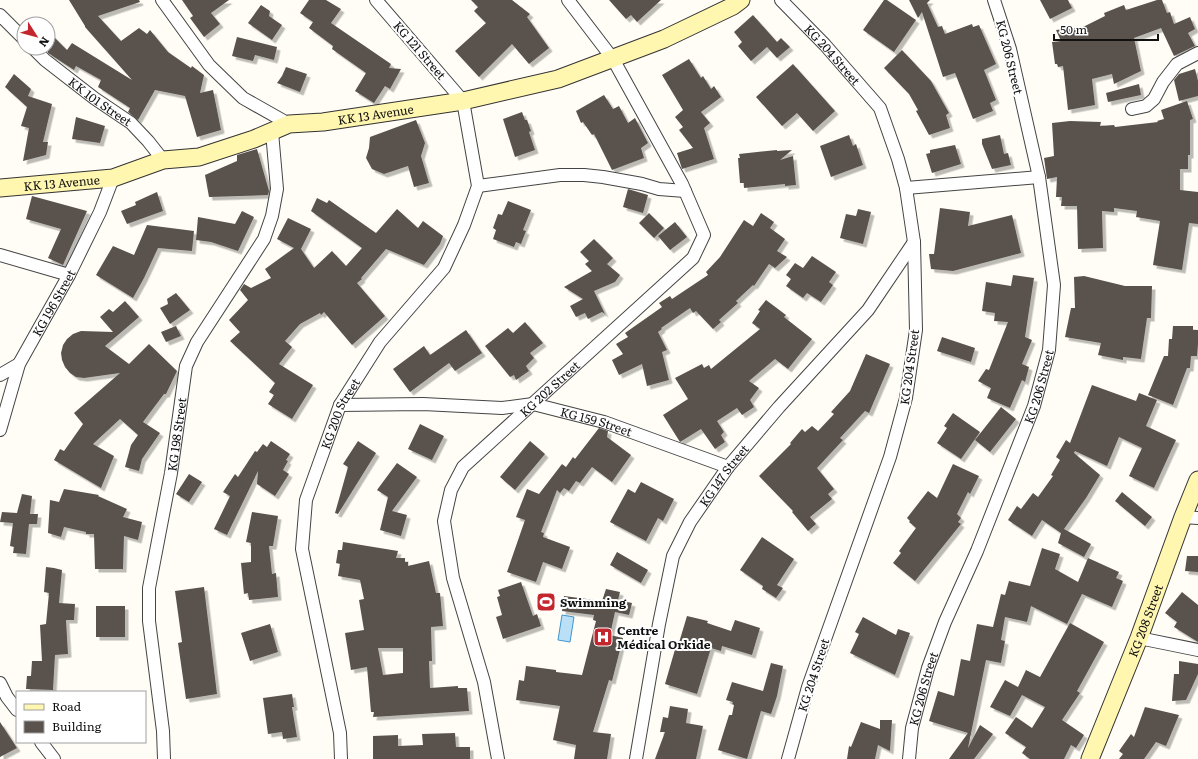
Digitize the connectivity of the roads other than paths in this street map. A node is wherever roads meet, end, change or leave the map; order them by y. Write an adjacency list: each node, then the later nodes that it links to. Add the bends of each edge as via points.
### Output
1 (162, 0): 14 (street, via 209,65 243,98)
2 (376, 0): 12 (street, KG 121 Street)
3 (568, 0): 11 (street, KG 202 Street)
4 (741, 0): 11 (main road, KK 13 Avenue, via 664,39)
5 (780, 0): 21 (street, KG 204 Street, via 825,45 880,108)
6 (994, 0): 17 (street, KG 206 Street, via 1008,43)
7 (0, 15): 8 (street)
8 (16, 31)
9 (1198, 54): 13 (street, via 1177,64 1154,99 1146,106)
10 (41, 56): 16 (street, KK 101 Street, via 94,98 131,123)
11 (613, 59): 12 (main road, KK 13 Avenue, via 558,79); 22 (street, KG 202 Street)
12 (463, 101): 14 (main road, KK 13 Avenue, via 323,122); 19 (street, KG 200 Street)
13 (1132, 109)
14 (289, 124): 15 (main road, KK 13 Avenue)
15 (272, 132): 16 (main road, KK 13 Avenue, via 199,157); 40 (street, KG 198 Street, via 277,189 264,239 197,342 186,366 149,588 149,621 163,731)
16 (163, 160): 18 (main road, KK 13 Avenue)
17 (1039, 177): 21 (street); 45 (street, KG 206 Street, via 1054,285 1049,350 1034,406 928,668 912,728)
18 (113, 178): 20 (main road, KK 13 Avenue); 25 (street, KG 196 Street, via 100,212)
19 (478, 186): 22 (street, via 560,175 603,177 659,189); 29 (street, KG 200 Street, via 464,225 444,268 380,342)
20 (0, 188)
21 (906, 188): 23 (street, KG 204 Street)
22 (685, 191): 28 (street, KG 202 Street, via 704,235 693,258)
23 (914, 242): 31 (street, KG 147 Street, via 868,310); 44 (street, KG 204 Street, via 916,330 906,398 890,457 808,687)
24 (0, 255): 25 (street)
25 (68, 275): 26 (street, KG 196 Street)
26 (19, 364): 27 (street); 30 (street, KG 196 Street)
27 (0, 375)
28 (533, 404): 29 (street, KG 159 Street, via 502,408 423,404); 31 (street, KG 159 Street, via 604,422); 42 (street, KG 202 Street, via 464,467 451,490 444,521 453,578 484,682)
29 (340, 405): 41 (street, KG 200 Street, via 306,500 302,549 340,734)
30 (0, 430)
31 (728, 467): 43 (street, KG 147 Street, via 690,522 673,556)
32 (1198, 480): 33 (main road, KG 208 Street)
33 (1191, 518): 34 (main road, KG 208 Street)
34 (1139, 638): 35 (street); 46 (main road, KG 208 Street)
35 (1198, 650)
36 (0, 683): 37 (street)
37 (16, 709)
38 (42, 743): 39 (street)
39 (54, 759)
40 (164, 759)
41 (341, 759)
42 (498, 759)
43 (636, 759)
44 (788, 759)
45 (909, 759)
46 (1090, 759)

